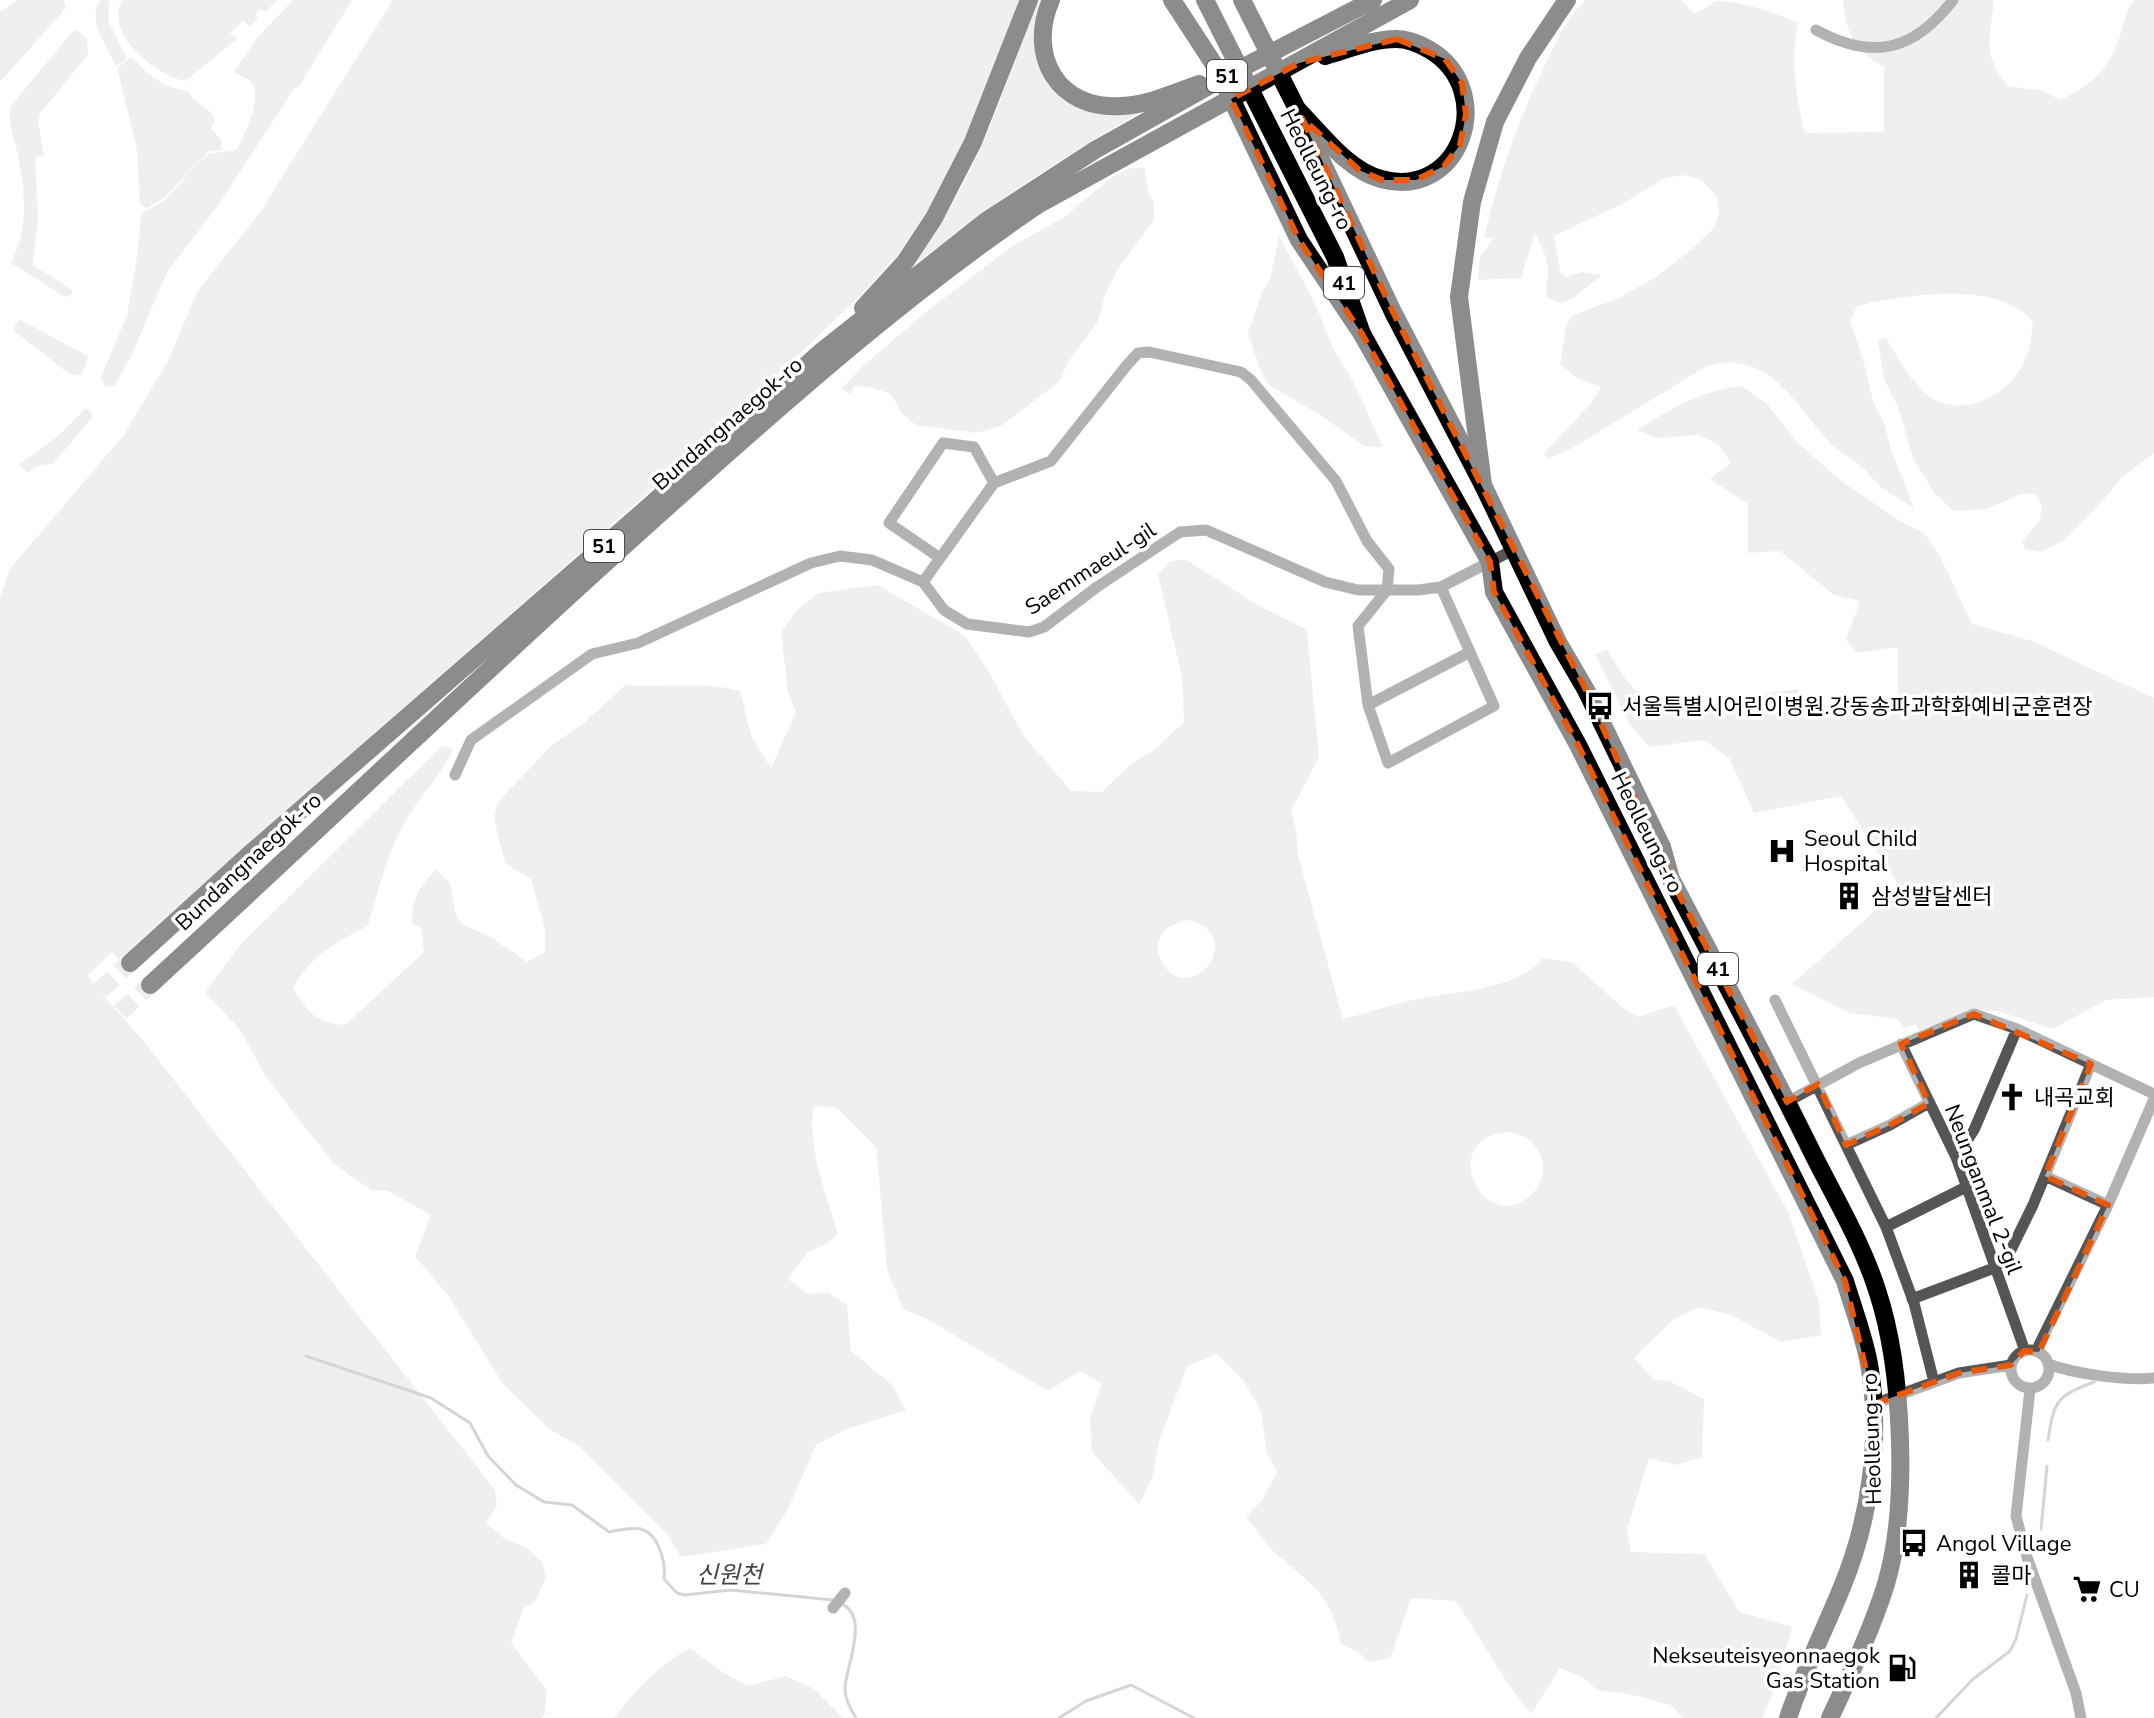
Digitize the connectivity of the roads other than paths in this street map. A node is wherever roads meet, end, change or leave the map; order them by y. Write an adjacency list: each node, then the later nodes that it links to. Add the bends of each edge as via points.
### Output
1 (1029, 0): 16 (main road, via 973,142 934,218 905,262)
2 (1051, 0): 12 (main road, via 1042,30 1046,60 1061,86 1084,101 1133,105)
3 (1172, 0): 12 (main road)
4 (1205, 0): 15 (main road, Heolleung-ro / 41, via 1335,257)
5 (1242, 0): 13 (main road, Heolleung-ro / 41)
6 (1410, 0): 9 (main road, Bundangnaegok-ro / 51)
7 (1567, 0): 18 (main road, via 1528,58 1495,122 1472,202 1459,297)
8 (1953, 0): 10 (street, via 1924,30 1897,44 1863,49)
9 (1362, 7): 11 (main road, Bundangnaegok-ro / 51); 12 (main road, Bundangnaegok-ro / 51)
10 (1816, 30)
11 (1299, 63): 13 (main road, via 1376,42 1417,42 1445,59 1462,83 1466,114 1460,145 1444,166 1416,180 1382,180 1359,170); 14 (main road, Bundangnaegok-ro / 51)
12 (1224, 71): 14 (main road, Bundangnaegok-ro / 51); 15 (main road, via 1299,240)
13 (1297, 109): 18 (main road, Heolleung-ro / 41)
14 (1100, 158): 16 (main road, Bundangnaegok-ro / 51, via 986,221); 29 (main road, Bundangnaegok-ro / 51, via 994,233 763,422 555,606)
15 (1362, 334): 21 (main road, Heolleung-ro / 41)
16 (822, 351): 28 (main road, Bundangnaegok-ro / 51)
17 (994, 483): 20 (street); 20 (street, via 974,447 943,443 889,523); 24 (street, via 1051,461 1138,353 1241,372 1336,481 1367,541 1389,569)
18 (1483, 485): 19 (main road, Heolleung-ro / 41)
19 (1513, 550): 21 (street, Saemmaeul-gil); 36 (main road, Heolleung-ro / 41, via 1662,847 1671,879)
20 (940, 558): 22 (street)
21 (1490, 562): 23 (street, Saemmaeul-gil); 54 (main road, Heolleung-ro / 41, via 1494,592 1578,745 1845,1281 1868,1361)
22 (923, 582): 24 (street, Saemmaeul-gil, via 944,610 967,624 1029,632 1044,627 1180,532 1194,529 1325,582); 27 (street, Saemmaeul-gil, via 872,560 840,556 811,563 638,643 592,654 471,740)
23 (1441, 587): 24 (street, Saemmaeul-gil); 25 (street)
24 (1387, 590): 26 (street, via 1358,626)
25 (1470, 652): 26 (street); 26 (street, via 1494,706 1388,763)
26 (1368, 705)
27 (455, 775)
28 (130, 963)
29 (150, 985)
30 (1775, 1000): 34 (street)
31 (2017, 1029): 32 (street, via 1974,1014); 33 (street); 39 (street, via 1974,1130)
32 (1901, 1044): 34 (street); 37 (street, Neunganmal 2-gil)
33 (2091, 1064): 35 (street); 40 (street)
34 (1818, 1084): 36 (street); 38 (street)
35 (2154, 1096): 42 (street)
36 (1787, 1102): 53 (main road, Heolleung-ro / 41, via 1877,1290)
37 (1929, 1103): 38 (street); 39 (street, Neunganmal 2-gil)
38 (1846, 1145): 43 (street)
39 (1956, 1157): 41 (street, Neunganmal 2-gil)
40 (2045, 1176): 42 (street); 44 (street, via 2006,1260)
41 (1966, 1187): 43 (street); 44 (street, Neunganmal 2-gil)
42 (2108, 1205): 47 (street)
43 (1886, 1227): 45 (street)
44 (1994, 1268): 45 (street); 46 (street, Neunganmal 2-gil)
45 (1912, 1299): 51 (street)
46 (2025, 1351): 47 (street); 49 (street)
47 (2039, 1352): 48 (street)
48 (2048, 1364): 50 (street); 52 (street, via 2045,1381)
49 (2011, 1365): 51 (street); 52 (street, via 2015,1381)
50 (2154, 1378)
51 (1934, 1382): 53 (street)
52 (2030, 1389): 59 (street, via 2016,1516)
53 (1896, 1396): 54 (street); 58 (main road, Heolleung-ro / 41, via 1896,1532 1886,1584)
54 (1874, 1404): 57 (main road, Heolleung-ro / 41, via 1869,1487 1853,1555)
55 (845, 1593): 56 (street)
56 (833, 1608)
57 (1788, 1718)
58 (1830, 1718)
59 (2081, 1718)

